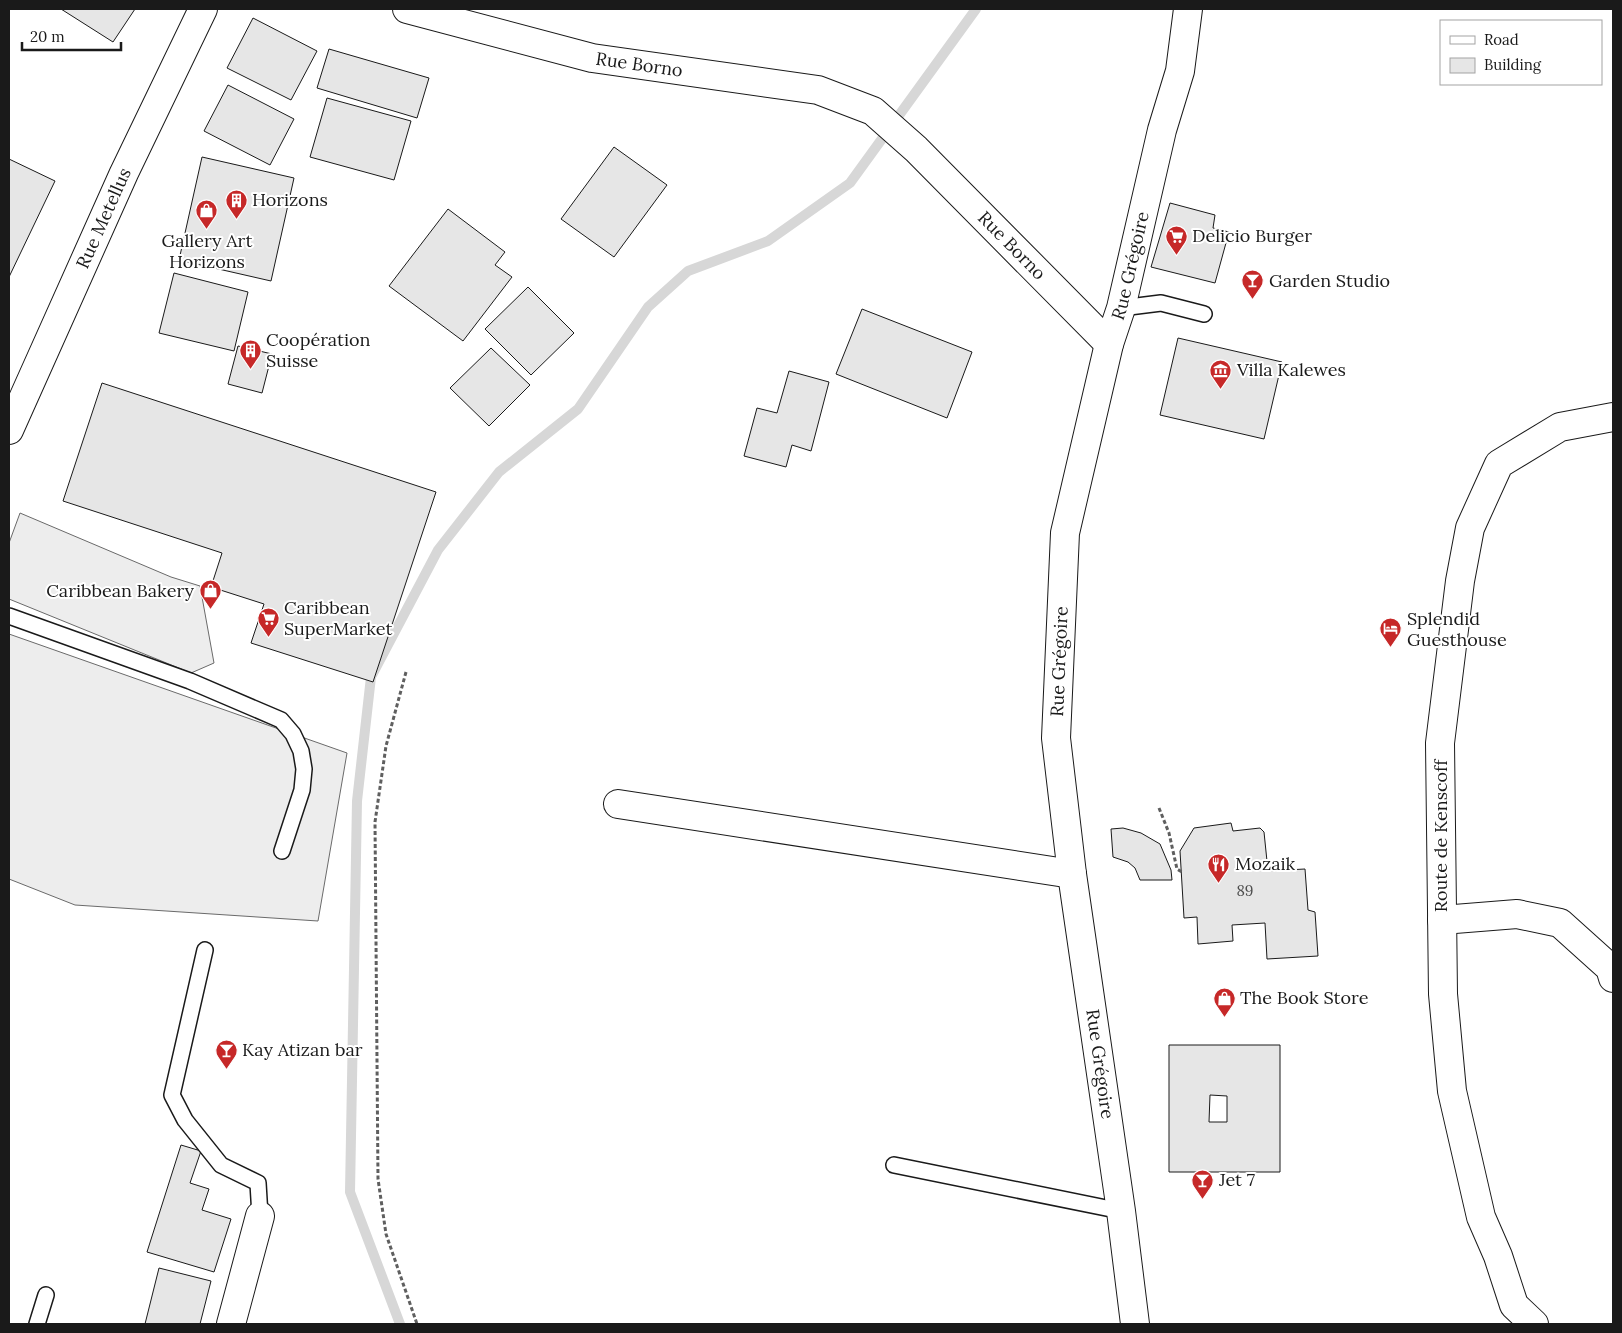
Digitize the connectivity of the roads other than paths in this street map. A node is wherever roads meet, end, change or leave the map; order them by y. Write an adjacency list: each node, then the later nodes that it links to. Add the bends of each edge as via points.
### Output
1 (203, 9): 8 (street, Rue Metellus, via 124,173)
2 (407, 9): 6 (street, Rue Borno, via 592,58 818,90 872,111 916,149)
3 (1188, 9): 4 (street, Rue Grégoire, via 1180,71 1162,130)
4 (1121, 308): 5 (lane, via 1161,303); 6 (street, Rue Grégoire)
5 (1204, 314)
6 (1109, 344): 12 (street, Rue Grégoire, via 1065,533 1056,738)
7 (1613, 417): 13 (street, Route de Kenscoff, via 1560,427 1499,464 1470,528 1460,581 1440,743)
8 (9, 430)
9 (9, 616): 11 (lane, via 190,681 281,720 301,751 304,769 302,790)
10 (618, 804): 12 (street)
11 (282, 851)
12 (1072, 874): 17 (street, Rue Grégoire)
13 (1442, 920): 15 (street, via 1517,914 1560,923 1610,968); 23 (street, Route de Kenscoff, via 1443,994 1452,1091 1481,1217 1514,1305)
14 (205, 950): 18 (lane, via 172,1095 184,1120 221,1165 258,1183)
15 (1613, 978)
16 (894, 1165): 17 (lane)
17 (1121, 1210): 22 (street, Rue Grégoire)
18 (260, 1216): 21 (street)
19 (46, 1294): 20 (lane)
20 (37, 1324)
21 (231, 1324)
22 (1135, 1324)
23 (1534, 1324)

